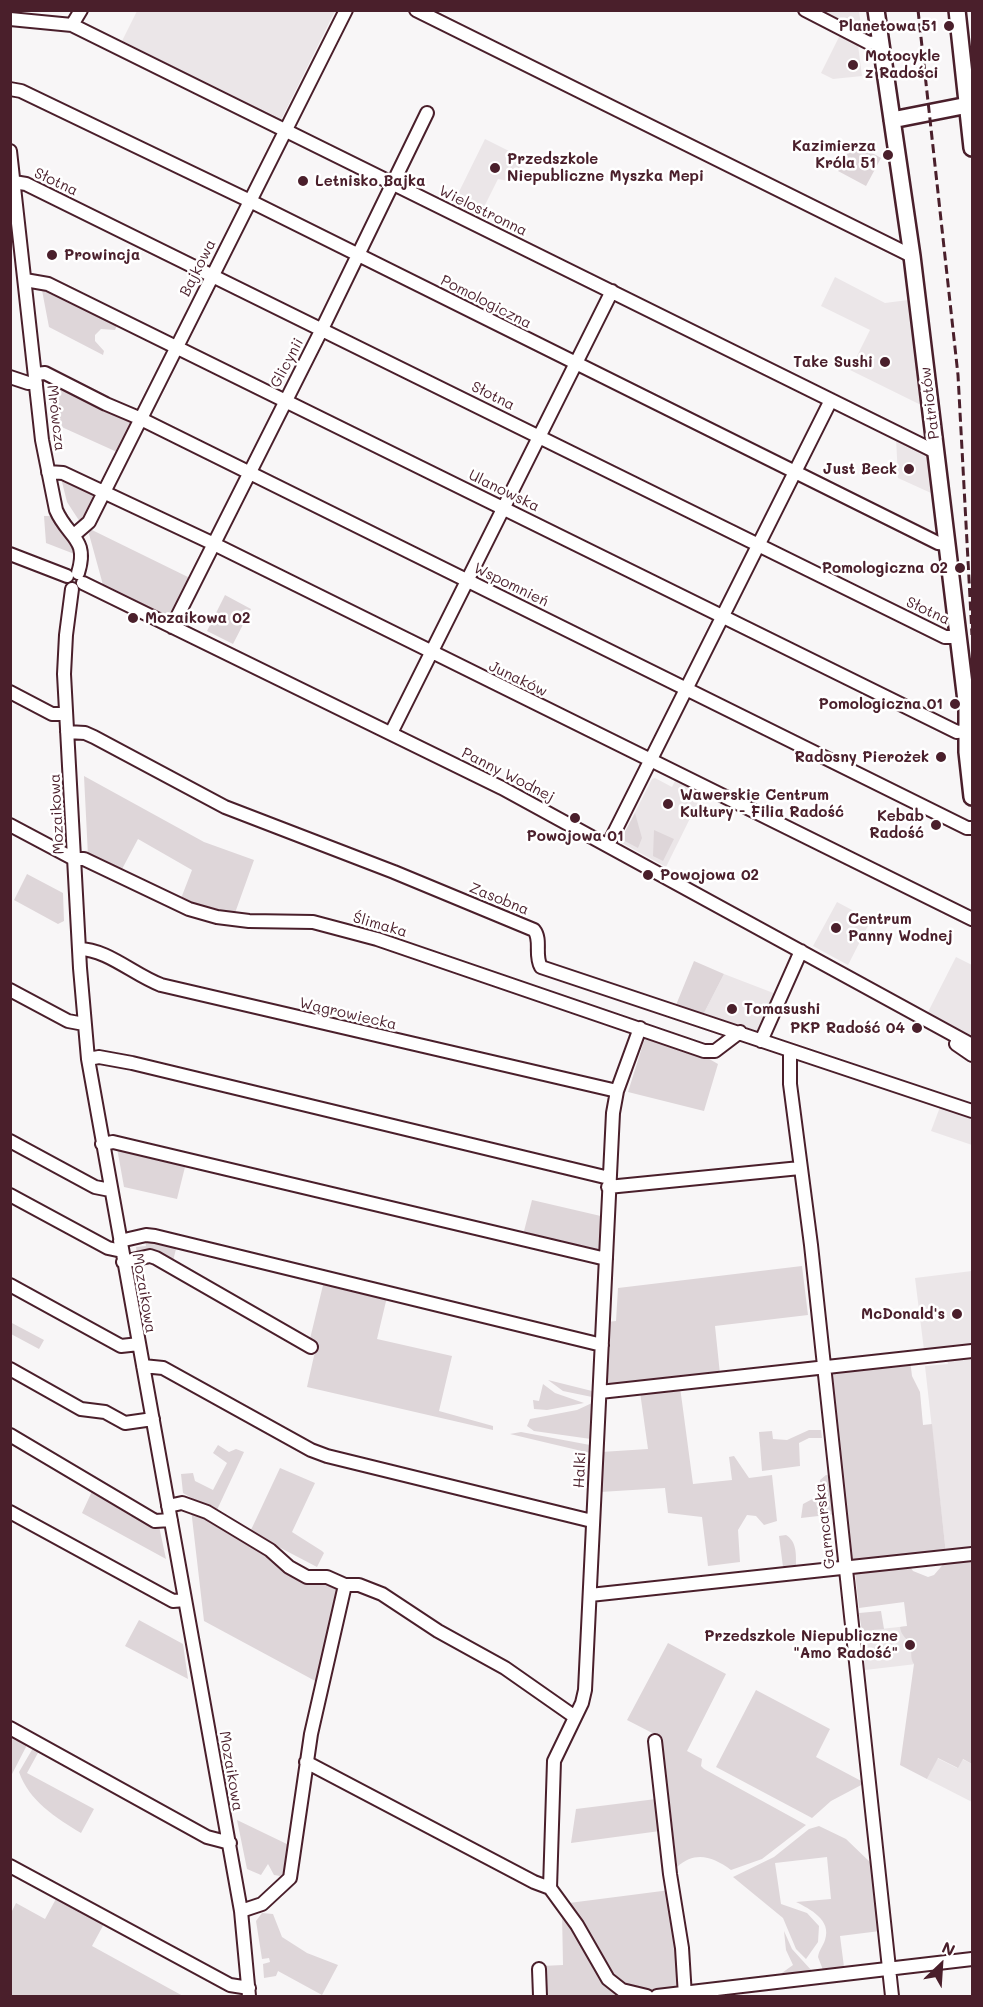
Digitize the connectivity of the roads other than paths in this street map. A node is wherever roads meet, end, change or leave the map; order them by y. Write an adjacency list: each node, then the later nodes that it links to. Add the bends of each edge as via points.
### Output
1 (81, 10): 8 (street)
2 (345, 10): 14 (street, Bajkowa)
3 (416, 10): 22 (street)
4 (805, 10): 9 (street, via 869,43)
5 (876, 10): 9 (main road, Patriotów)
6 (957, 10): 11 (main road)
7 (10, 19): 8 (street, Wielostronna)
8 (72, 25): 14 (street, Wielostronna)
9 (880, 42): 13 (main road, Patriotów)
10 (10, 89): 19 (street, Pomologiczna)
11 (968, 105): 13 (main road); 15 (main road)
12 (427, 113): 18 (street, Glicynii)
13 (892, 120): 22 (main road, Patriotów)
14 (286, 130): 18 (street, Wielostronna); 19 (street, Bajkowa)
15 (972, 148)
16 (10, 151): 17 (street, Mrówcza)
17 (14, 182): 20 (street, Mrówcza); 23 (street, Słotna, via 26,184)
18 (392, 183): 21 (street, Glicynii); 25 (street, Wielostronna)
19 (248, 200): 21 (street, Pomologiczna); 23 (street, Bajkowa)
20 (15, 235): 24 (street, Mrówcza)
21 (359, 255): 26 (street, Glicynii); 28 (street, Pomologiczna)
22 (912, 256): 35 (main road, Patriotów)
23 (212, 275): 26 (street, Słotna); 27 (street, Bajkowa)
24 (25, 280): 27 (street, Ulanowska, via 41,281); 30 (street, Mrówcza)
25 (612, 291): 28 (street); 32 (street, Wielostronna)
26 (322, 329): 31 (street, Glicynii); 34 (street, Słotna)
27 (175, 346): 31 (street, Ulanowska); 33 (street, Bajkowa)
28 (576, 364): 34 (street); 37 (street, Pomologiczna)
29 (10, 377): 30 (street, Wspomnień, via 28,383)
30 (35, 379): 33 (street, Wspomnień, via 45,373); 36 (street, Mrówcza)
31 (285, 399): 38 (street, Glicynii); 40 (street, Ulanowska)
32 (831, 400): 35 (street, Wielostronna); 37 (street)
33 (139, 417): 38 (street, Wspomnień); 39 (street, Bajkowa)
34 (540, 436): 40 (street); 43 (street, Słotna)
35 (936, 452): 44 (main road, Patriotów)
36 (48, 472): 39 (street, Junaków, via 63,473); 41 (street, Mrówcza, via 56,510)
37 (795, 472): 43 (street); 44 (street, Pomologiczna)
38 (250, 473): 42 (street, Glicynii); 47 (street, Wspomnień)
39 (103, 492): 41 (street, Bajkowa, via 89,522); 42 (street, Junaków)
40 (504, 507): 47 (street); 48 (street, Ulanowska)
41 (74, 535): 46 (street, Mrówcza, via 82,553)
42 (214, 544): 49 (street, Glicynii); 51 (street, Junaków)
43 (759, 544): 48 (street); 50 (street, Słotna, via 945,637)
44 (947, 544): 50 (main road, Patriotów)
45 (10, 554): 46 (street, Panny Wodnej)
46 (75, 580): 49 (street, Panny Wodnej); 54 (street, Mozaikowa, via 66,635)
47 (468, 581): 51 (street); 52 (street, Wspomnień)
48 (721, 616): 52 (street); 55 (street, Ulanowska, via 957,732)
49 (172, 627): 57 (street, Panny Wodnej)
50 (957, 637): 55 (main road, Patriotów)
51 (432, 653): 57 (street); 58 (street, Junaków)
52 (685, 688): 58 (street); 61 (street, Wspomnień)
53 (10, 692): 54 (street, via 52,714)
54 (66, 714): 56 (street, Mozaikowa)
55 (967, 731): 59 (main road, Patriotów)
56 (67, 732): 63 (street, Mozaikowa); 71 (street, Zasobna, via 94,737 225,807 534,930 538,935 541,967)
57 (391, 734): 62 (street, Panny Wodnej)
58 (648, 760): 62 (street); 64 (street, Junaków)
59 (972, 797)
60 (10, 825): 63 (street, Ślimaka)
61 (972, 828)
62 (608, 845): 66 (street, Panny Wodnej)
63 (74, 859): 65 (street, Mozaikowa); 70 (street, Ślimaka, via 84,859 189,909 240,920 313,922 377,939)
64 (972, 919)
65 (79, 950): 69 (street, Mozaikowa); 77 (street, Wągrowiecka, via 96,951 161,985)
66 (801, 951): 68 (street, Panny Wodnej); 72 (street)
67 (10, 990): 69 (street, via 68,1021)
68 (911, 1012): 73 (street, Panny Wodnej); 75 (street, Panny Wodnej)
69 (84, 1024): 76 (street, Mozaikowa)
70 (640, 1028): 71 (street, Ślimaka, via 711,1052); 77 (street, Halki)
71 (740, 1032): 72 (street, Zasobna)
72 (761, 1041): 74 (street, Zasobna)
73 (972, 1045)
74 (790, 1051): 78 (street, Zasobna); 81 (street, Garncarska)
75 (972, 1055)
76 (88, 1059): 80 (street, Mozaikowa); 82 (street, via 132,1063)
77 (617, 1091): 82 (street, Halki)
78 (972, 1111)
79 (10, 1141): 83 (street, via 95,1187)
80 (102, 1144): 83 (street, Mozaikowa); 86 (street, via 114,1142)
81 (800, 1168): 82 (street); 93 (street, Garncarska)
82 (609, 1182): 86 (street, Halki)
83 (110, 1190): 85 (street, Mozaikowa)
84 (10, 1195): 85 (street, via 108,1248)
85 (122, 1251): 88 (street, Mozaikowa); 89 (street, via 146,1235 155,1236); 90 (street, via 156,1258)
86 (606, 1259): 89 (street, Halki)
87 (10, 1285): 88 (street, via 121,1346)
88 (139, 1344): 92 (street, Mozaikowa)
89 (602, 1345): 95 (street, Halki)
90 (311, 1347)
91 (972, 1351): 93 (street)
92 (143, 1366): 96 (street, Mozaikowa); 101 (street, via 163,1368 327,1456)
93 (822, 1367): 95 (street); 103 (street, Garncarska)
94 (10, 1369): 96 (street, via 81,1408 105,1412 125,1423)
95 (600, 1392): 101 (street, Halki)
96 (153, 1419): 98 (street, Mozaikowa)
97 (10, 1435): 100 (street, via 155,1521)
98 (168, 1506): 100 (street, Mozaikowa); 104 (street, via 193,1505 270,1550 302,1575 327,1577)
99 (10, 1512): 106 (street, via 173,1601)
100 (171, 1520): 106 (street, Mozaikowa)
101 (592, 1521): 105 (street, Halki)
102 (972, 1554): 103 (street)
103 (845, 1569): 105 (street); 116 (street, Garncarska)
104 (345, 1585): 107 (street, via 359,1585 382,1594 505,1668); 110 (street)
105 (590, 1595): 107 (street, Halki, via 585,1690)
106 (185, 1600): 111 (street, Mozaikowa)
107 (574, 1717): 113 (street, Halki, via 554,1761)
108 (10, 1728): 111 (street, via 207,1837)
109 (655, 1741): 119 (street)
110 (306, 1762): 113 (street); 114 (street, via 290,1878 268,1900)
111 (230, 1844): 114 (street, Mozaikowa)
112 (10, 1866): 118 (street)
113 (550, 1888): 121 (street, via 608,1979 622,1990)
114 (241, 1911): 118 (street, Mozaikowa)
115 (972, 1959): 116 (street)
116 (890, 1968): 119 (street); 123 (street, Garncarska)
117 (539, 1969): 120 (street)
118 (249, 1992)
119 (685, 1995): 122 (street)
120 (540, 1996)
121 (647, 1996)
122 (657, 1996)
123 (892, 1996)

